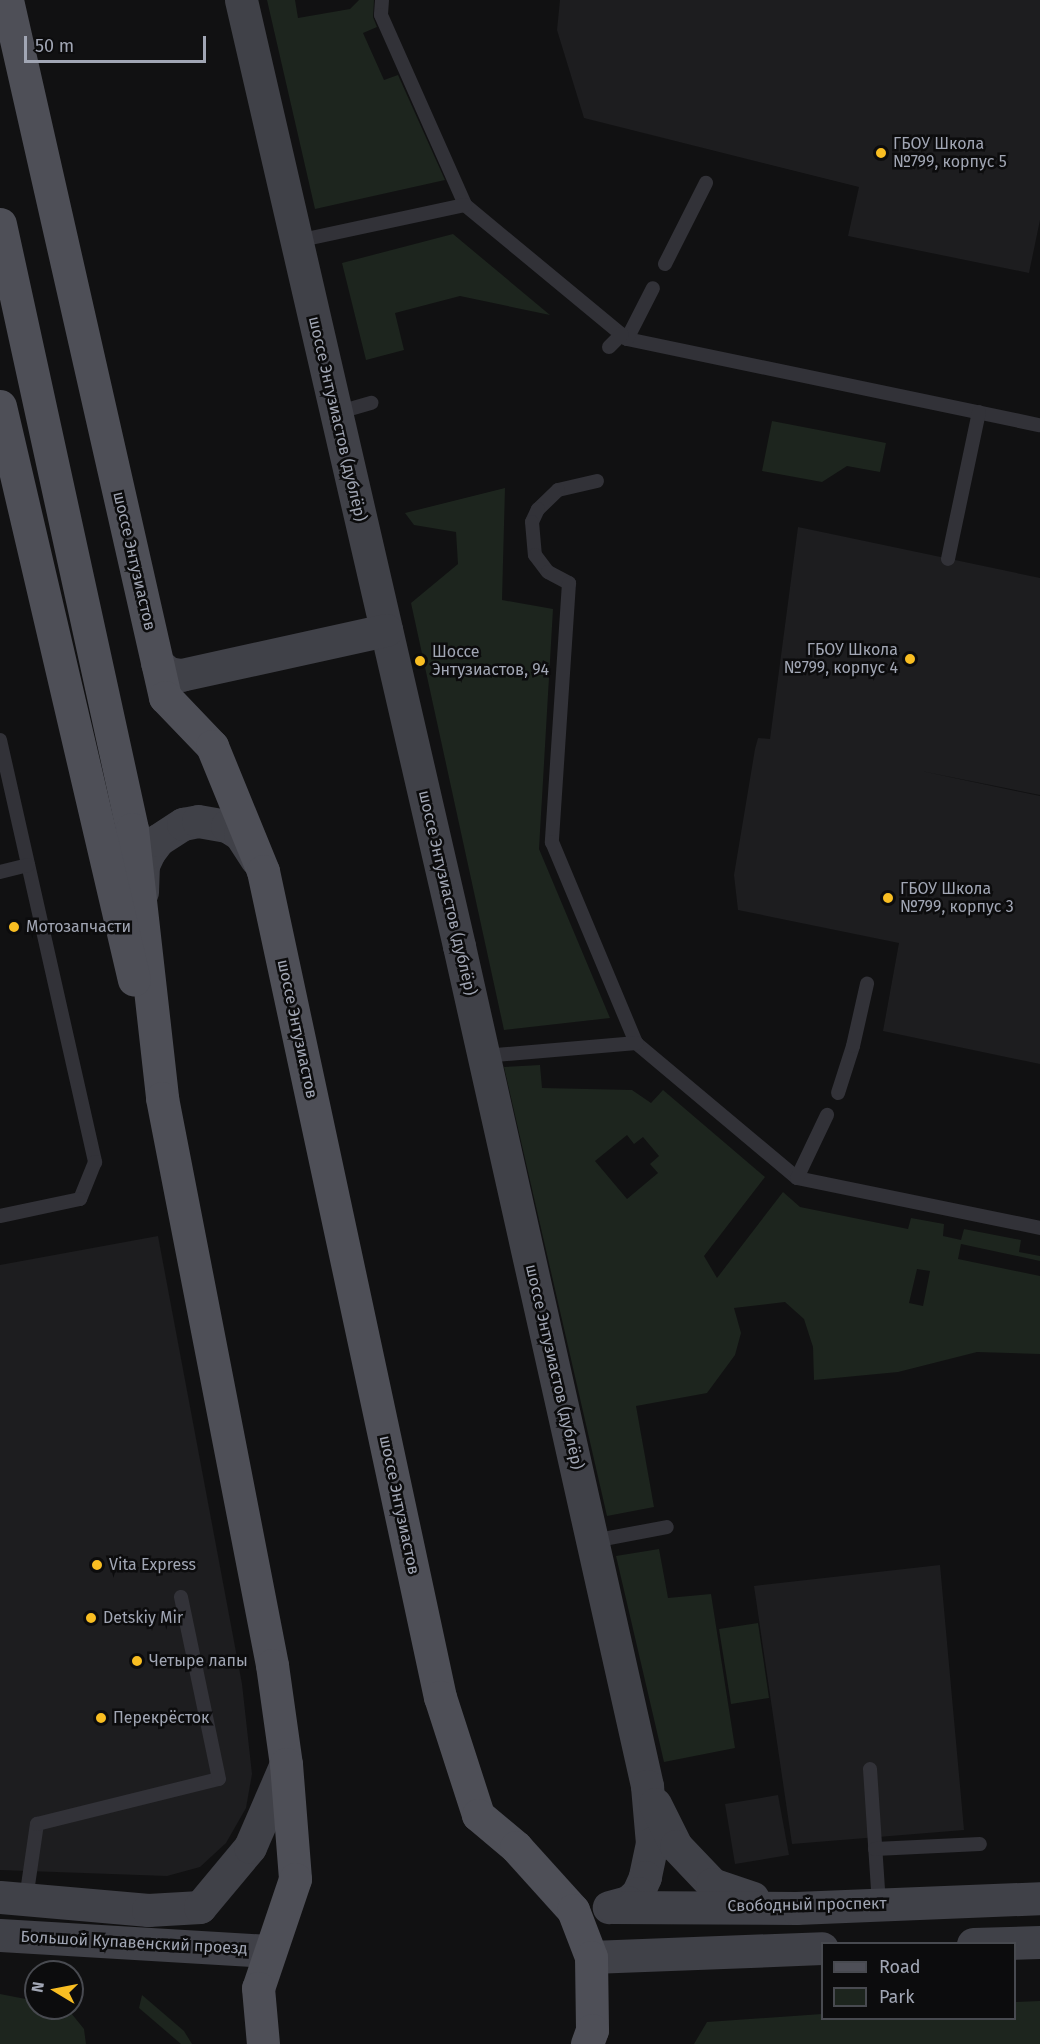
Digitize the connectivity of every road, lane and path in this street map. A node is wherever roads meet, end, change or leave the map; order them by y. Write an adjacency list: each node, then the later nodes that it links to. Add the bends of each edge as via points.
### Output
1 (7, 0): 20 (main road, шоссе Энтузиастов)
2 (241, 0): 7 (main road, шоссе Энтузиастов (дублёр))
3 (382, 0): 5 (lane, via 381,15)
4 (706, 183): 8 (lane)
5 (465, 205): 7 (lane); 10 (lane)
6 (0, 224): 25 (main road, via 132,829)
7 (296, 241): 15 (main road, шоссе Энтузиастов (дублёр))
8 (665, 264)
9 (653, 288): 10 (lane)
10 (624, 337): 11 (lane); 14 (lane)
11 (609, 347)
12 (372, 403): 15 (lane)
13 (0, 406): 30 (main road)
14 (979, 412): 16 (lane); 18 (lane)
15 (336, 413): 19 (main road, шоссе Энтузиастов (дублёр))
16 (1040, 425)
17 (597, 481): 27 (lane, via 558,490 538,509 532,522 535,555 548,572 569,583 552,842)
18 (948, 559)
19 (386, 630): 20 (main road); 28 (main road, шоссе Энтузиастов (дублёр))
20 (168, 678): 23 (main road, шоссе Энтузиастов, via 212,746)
21 (0, 740): 22 (lane)
22 (28, 865): 24 (lane); 33 (lane, via 95,1162 80,1199)
23 (263, 871): 25 (main road, via 240,834 227,826 198,821 183,824 158,840 143,865); 48 (main road, шоссе Энтузиастов, via 440,1697 478,1815 516,1847)
24 (0, 872)
25 (142, 895): 30 (main road)
26 (867, 984): 29 (lane)
27 (636, 1043): 28 (lane); 32 (lane)
28 (484, 1056): 36 (main road, шоссе Энтузиастов (дублёр))
29 (838, 1093)
30 (162, 1098): 38 (main road, via 272,1665)
31 (827, 1115): 32 (lane)
32 (797, 1178): 34 (lane)
33 (0, 1216)
34 (1040, 1228)
35 (667, 1527): 36 (lane)
36 (593, 1541): 40 (main road, шоссе Энтузиастов (дублёр))
37 (181, 1597): 43 (lane, via 219,1779 37,1824)
38 (286, 1764): 43 (main road, Большой Купавенский проезд, via 250,1847 200,1907 148,1910); 53 (main road, via 295,1879)
39 (870, 1769): 42 (lane)
40 (647, 1786): 46 (main road, шоссе Энтузиастов (дублёр), via 652,1843 645,1877 638,1893 628,1902); 47 (main road, шоссе Энтузиастов (дублёр), via 676,1846 712,1884)
41 (980, 1844): 42 (lane)
42 (875, 1849): 45 (lane)
43 (13, 1898)
44 (1040, 1898): 45 (main road, Свободный проспект)
45 (879, 1904): 47 (main road, Свободный проспект)
46 (609, 1907): 47 (main road, Свободный проспект); 48 (main road, Свободный проспект)
47 (796, 1908)
48 (573, 1910): 54 (main road, шоссе Энтузиастов)
49 (0, 1935): 53 (main road, Большой Купавенский проезд)
50 (1040, 1942): 51 (main road)
51 (1016, 1943)
52 (821, 1948): 54 (main road)
53 (268, 1952): 55 (main road, via 258,1988)
54 (591, 1957): 56 (main road, шоссе Энтузиастов, via 592,2030)
55 (263, 2044)
56 (587, 2044)

